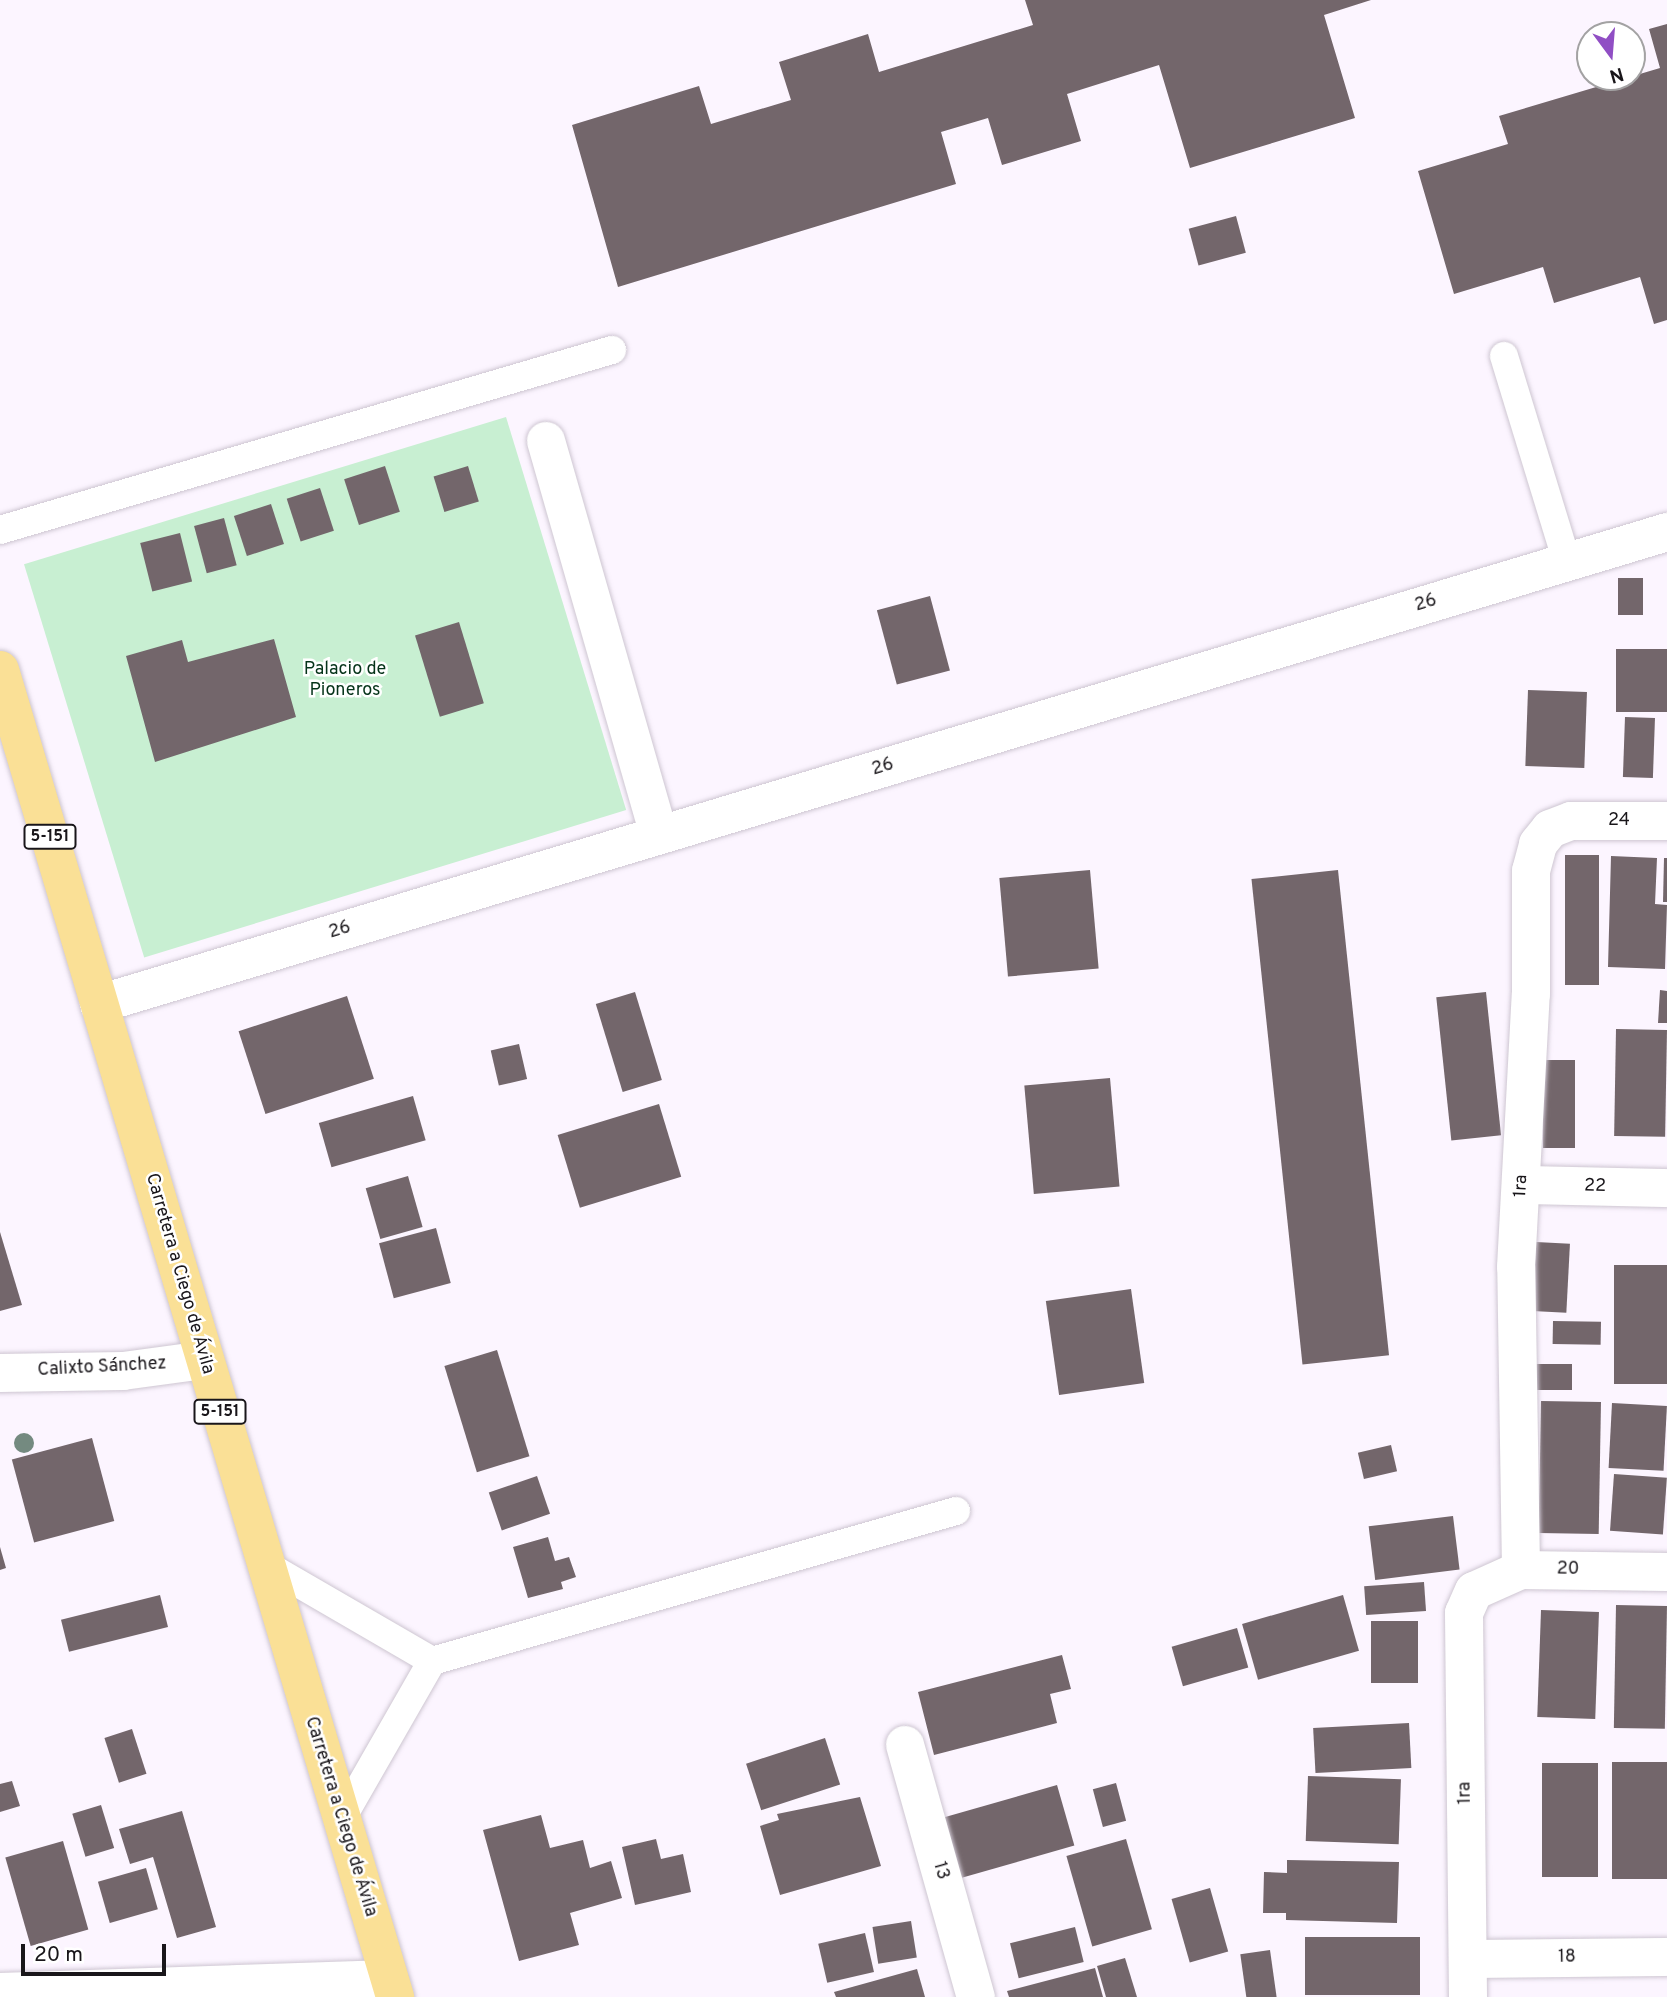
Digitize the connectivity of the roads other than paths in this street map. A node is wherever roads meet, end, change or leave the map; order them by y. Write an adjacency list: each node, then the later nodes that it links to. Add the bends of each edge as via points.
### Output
1 (612, 350): 4 (lane)
2 (1504, 356): 6 (lane)
3 (546, 441): 10 (street)
4 (0, 530)
5 (1667, 532): 6 (street, 26)
6 (1567, 562): 10 (street, 26)
7 (0, 670): 11 (main road, Carretera a Ciego de Ávila / 5-151)
8 (1571, 821): 9 (street, 24); 12 (street, 1ra, via 1550,829 1538,844 1531,871)
9 (1667, 821)
10 (659, 835): 11 (street, 26)
11 (99, 1004): 14 (main road, Carretera a Ciego de Ávila / 5-151)
12 (1522, 1185): 13 (street, 22); 18 (street, 1ra, via 1516,1267)
13 (1667, 1188)
14 (204, 1360): 15 (street, Calixto Sánchez, via 123,1371); 17 (main road, Carretera a Ciego de Ávila / 5-151)
15 (0, 1373)
16 (956, 1511): 21 (lane)
17 (265, 1563): 21 (lane); 23 (main road, Carretera a Ciego de Ávila / 5-151)
18 (1521, 1570): 19 (street, 20); 20 (street, 20)
19 (1667, 1572)
20 (1475, 1591): 25 (street, 1ra, via 1464,1613)
21 (432, 1661): 23 (lane)
22 (905, 1745): 28 (street, 13)
23 (341, 1820): 26 (main road, Carretera a Ciego de Ávila / 5-151)
24 (1667, 1956): 25 (street, 18)
25 (1468, 1959): 29 (street, 1ra)
26 (392, 1988): 27 (street)
27 (0, 1992)
28 (976, 1997)
29 (1468, 1997)

